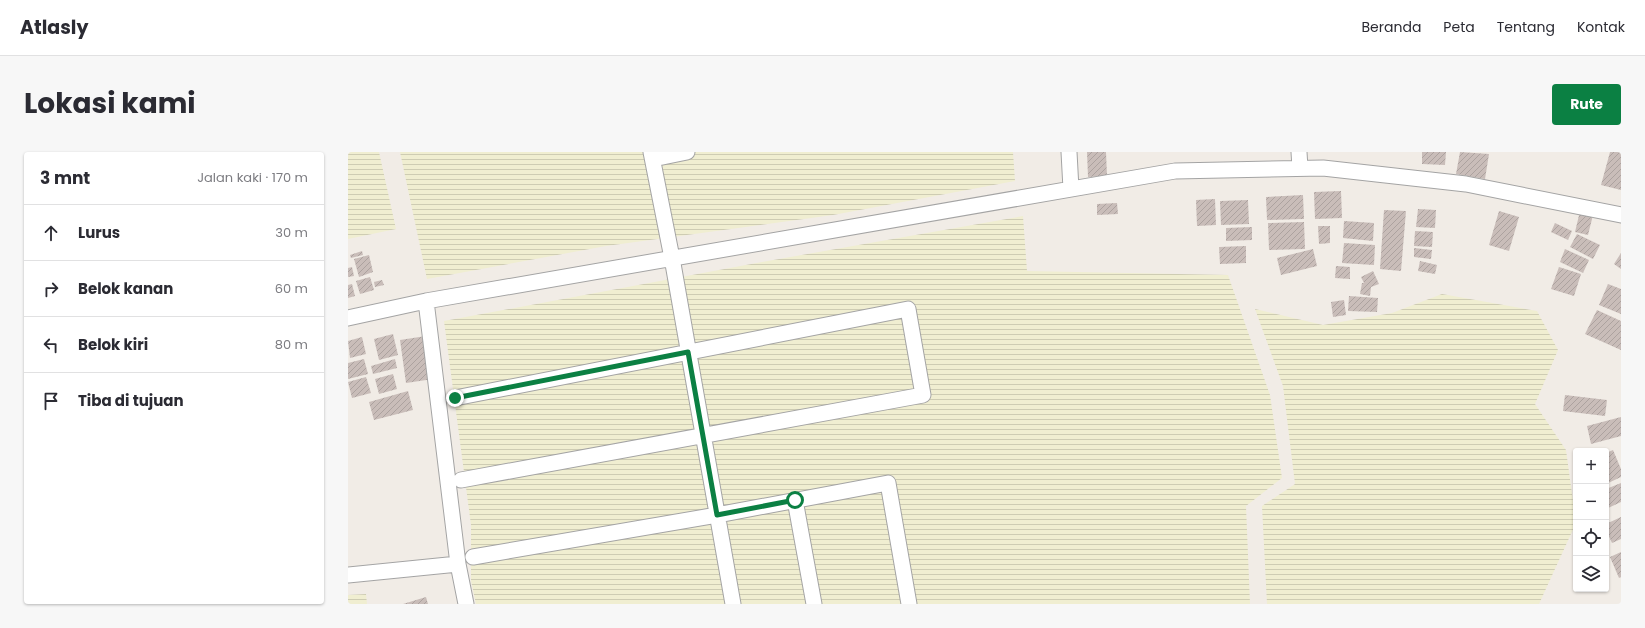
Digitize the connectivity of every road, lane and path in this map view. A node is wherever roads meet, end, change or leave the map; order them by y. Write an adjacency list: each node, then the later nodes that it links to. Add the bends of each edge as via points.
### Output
1 (687, 152): 4 (street)
2 (1069, 152): 6 (street)
3 (1299, 152): 5 (street)
4 (652, 155): 8 (street)
5 (1300, 168): 6 (street, via 1175,171); 7 (street, via 1323,168 1466,184)
6 (1071, 189): 8 (street)
7 (1621, 215)
8 (672, 258): 9 (street); 11 (street)
9 (426, 301): 10 (street); 18 (street)
10 (348, 318)
11 (688, 352): 12 (street); 13 (street); 13 (street, via 908,309 923,395)
12 (455, 398)
13 (703, 435): 14 (street); 16 (street)
14 (461, 480)
15 (795, 500): 16 (street); 22 (street); 23 (street, via 888,483)
16 (717, 515): 17 (street); 21 (street)
17 (473, 557)
18 (458, 564): 19 (street); 20 (street)
19 (348, 575)
20 (466, 604)
21 (733, 604)
22 (814, 604)
23 (909, 604)

